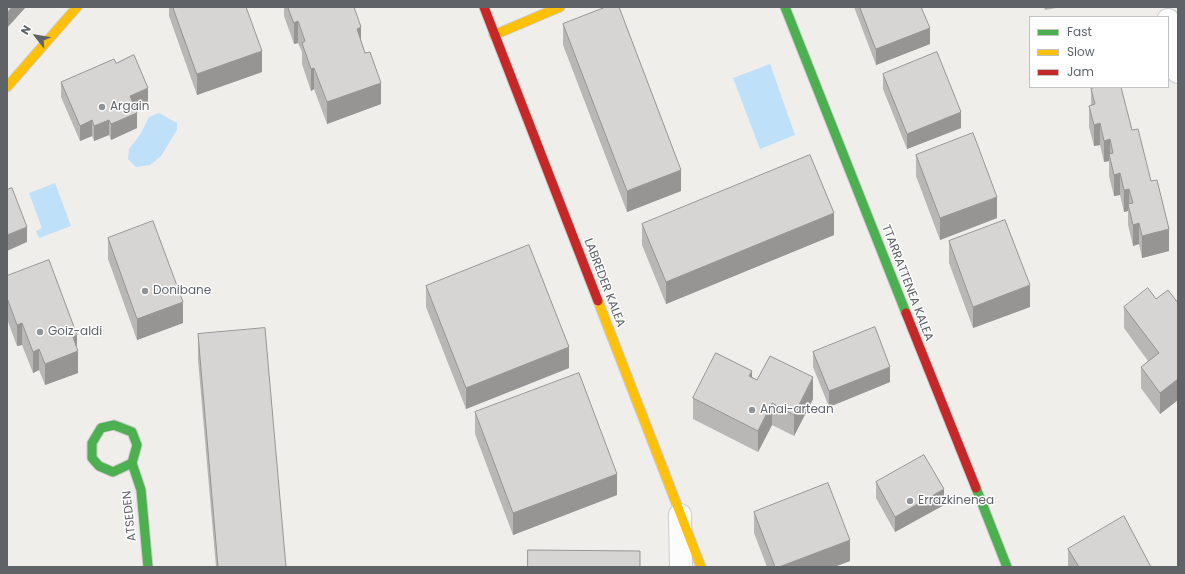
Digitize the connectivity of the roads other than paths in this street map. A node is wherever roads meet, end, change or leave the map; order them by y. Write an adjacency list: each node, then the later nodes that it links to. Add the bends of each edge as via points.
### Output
1 (77, 7): 8 (street)
2 (484, 7): 6 (street, LABREDER KALEA)
3 (560, 7): 6 (street)
4 (785, 7): 14 (street, TTARRATTENEA KALEA)
5 (1169, 23): 7 (street)
6 (494, 34): 10 (street, LABREDER KALEA)
7 (1177, 61)
8 (7, 87)
9 (132, 463): 9 (street, via 137,445 132,432 114,425 101,428 92,443 92,458 99,466 113,472); 11 (street, ATSEDEN, via 141,490)
10 (680, 512): 12 (street); 13 (street, LABREDER KALEA)
11 (148, 567)
12 (681, 567)
13 (701, 567)
14 (1007, 567)

